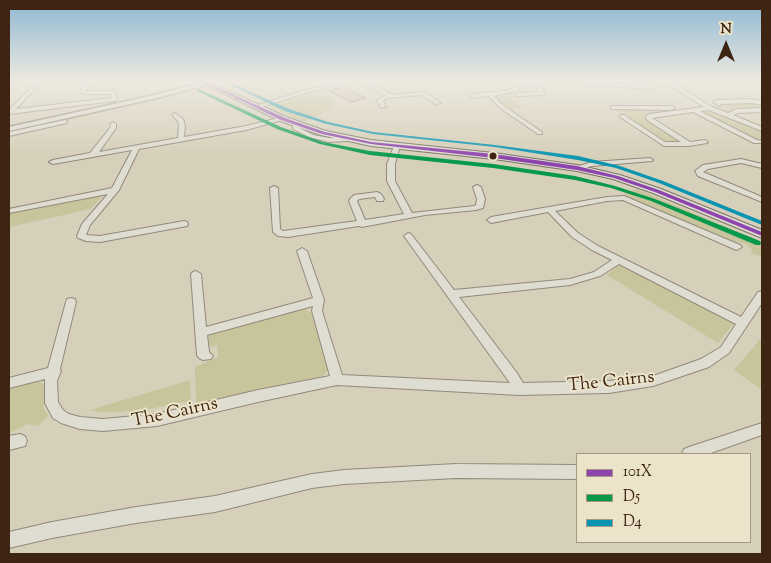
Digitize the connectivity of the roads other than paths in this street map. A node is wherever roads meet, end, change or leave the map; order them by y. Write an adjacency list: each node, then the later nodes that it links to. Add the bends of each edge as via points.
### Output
1 (75, 107): 11 (street)
2 (88, 107): 19 (street)
3 (261, 107): 16 (main road)
4 (502, 107): 21 (street)
5 (613, 108): 6 (street)
6 (661, 108): 7 (street); 12 (street)
7 (678, 108)
8 (710, 108): 9 (street); 14 (street)
9 (694, 110): 12 (street); 25 (street)
10 (762, 110): 14 (street)
11 (9, 112)
12 (670, 114): 27 (street, via 649,116)
13 (176, 115): 23 (street, via 182,125)
14 (728, 115): 20 (street)
15 (622, 116): 26 (street)
16 (283, 119): 23 (street); 28 (main road, via 346,139)
17 (64, 122): 22 (street)
18 (113, 124): 31 (street)
19 (9, 129)
20 (762, 129)
21 (540, 133)
22 (9, 134)
23 (181, 140): 30 (street)
24 (705, 142): 27 (street)
25 (760, 142)
26 (664, 144): 27 (street); 29 (street)
27 (689, 144)
28 (397, 146): 35 (main road); 43 (street, via 391,164 391,181)
29 (656, 146)
30 (136, 147): 31 (street); 38 (street)
31 (92, 156): 33 (street)
32 (650, 160): 35 (street)
33 (53, 162)
34 (762, 166): 40 (street, via 741,161 699,171)
35 (577, 168): 47 (main road, via 658,191)
36 (477, 187): 43 (street, via 481,199 480,206 476,208)
37 (274, 188): 46 (street, via 275,227 281,234)
38 (116, 190): 42 (street); 45 (street, via 83,229 83,237 100,239)
39 (380, 199): 46 (street, via 377,194 353,201)
40 (762, 200)
41 (550, 210): 44 (street); 49 (street, via 624,198); 51 (street, via 575,235)
42 (9, 211)
43 (409, 216): 46 (street)
44 (491, 220)
45 (184, 224)
46 (362, 224)
47 (762, 234)
48 (408, 236): 53 (street)
49 (737, 247)
50 (302, 251): 55 (street)
51 (619, 260): 53 (street, via 597,274 570,282); 57 (street)
52 (196, 274): 58 (street)
53 (452, 294): 63 (street)
54 (762, 295): 57 (street, The Cairns)
55 (319, 300): 58 (street); 61 (street, via 317,311)
56 (71, 302): 60 (street, The Cairns)
57 (742, 322): 63 (street, The Cairns, via 725,350 718,355 705,363 654,381 608,387)
58 (200, 333): 59 (street, via 203,355)
59 (207, 356)
60 (55, 371): 61 (street, The Cairns, via 50,391 53,408 66,419 92,425 154,420); 62 (street)
61 (337, 380): 63 (street, The Cairns)
62 (9, 383)
63 (519, 388)
64 (762, 429): 65 (street)
65 (692, 453)
66 (576, 472): 67 (street, via 456,471 344,477 312,481 214,504 136,515)
67 (9, 540)

